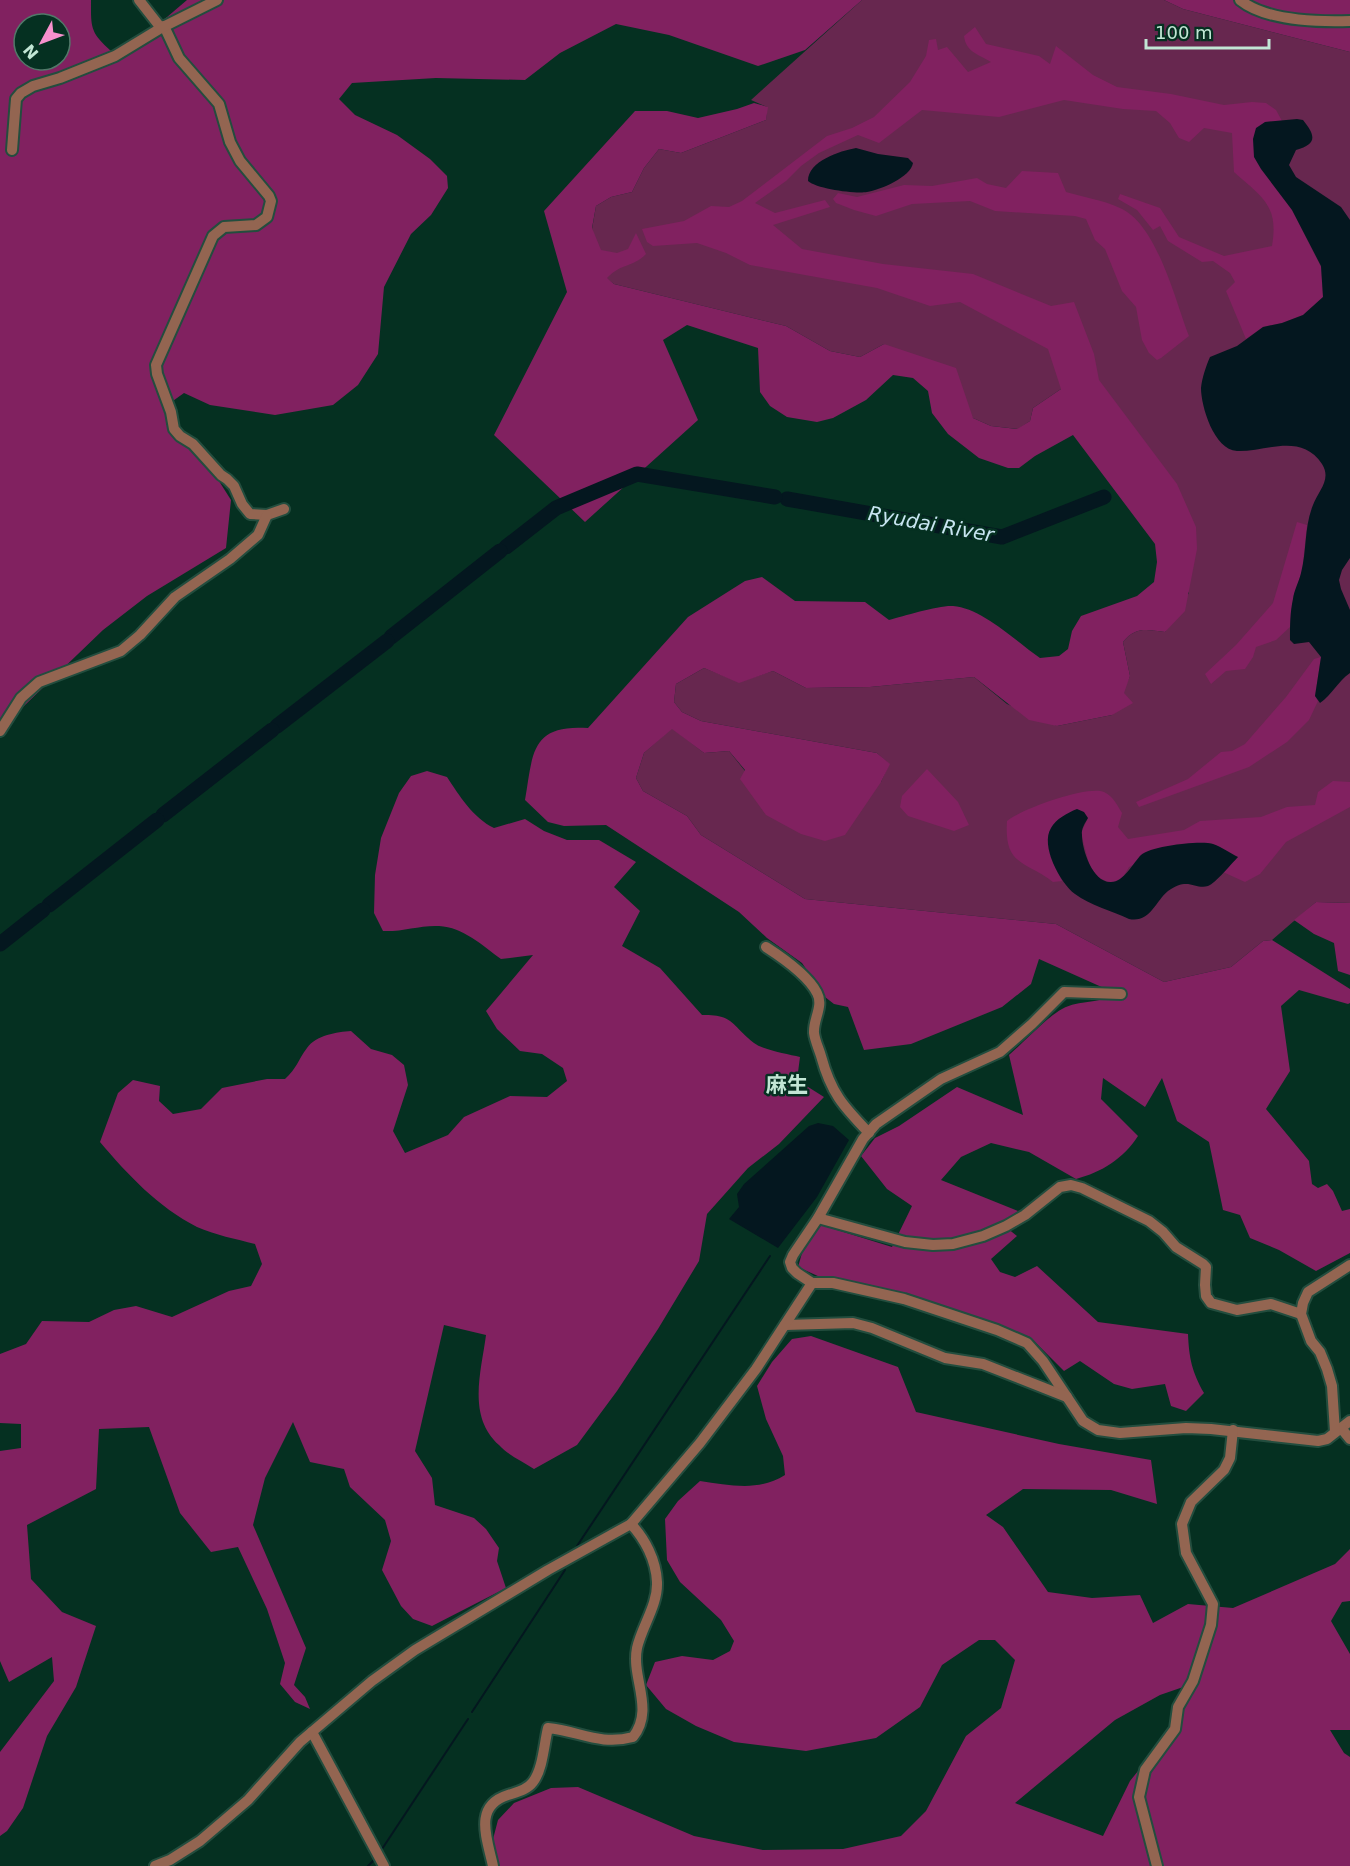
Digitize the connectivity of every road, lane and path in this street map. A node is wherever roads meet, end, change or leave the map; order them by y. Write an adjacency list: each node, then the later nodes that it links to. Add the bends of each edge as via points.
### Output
1 (139, 0): 5 (street)
2 (217, 0): 5 (street)
3 (1240, 0): 4 (street, via 1272,15)
4 (1350, 21)
5 (162, 27): 6 (street, via 115,56 21,93 16,99); 8 (street, via 179,58 219,105 240,161 271,201 267,216 256,225 224,227 213,236 163,345 157,374 174,429 234,486 250,514)
6 (12, 150)
7 (284, 509): 8 (street)
8 (267, 515): 9 (street, via 258,535 175,597 121,651 39,682 21,698)
9 (0, 731)
10 (766, 947): 12 (street, via 793,966 817,992 820,1004 814,1032 826,1074 832,1090)
11 (1121, 994): 12 (street, via 1064,992 1000,1052 941,1079)
12 (869, 1133): 13 (street)
13 (818, 1218): 15 (street, via 790,1262 797,1273); 16 (street, via 905,1242 953,1244 1006,1226 1060,1187 1071,1185 1149,1221 1176,1247 1203,1264 1206,1296 1211,1304 1237,1310 1271,1304)
14 (1350, 1265): 16 (street, via 1308,1292)
15 (812, 1283): 17 (street); 18 (street, via 833,1282 904,1299 1015,1337 1038,1355)
16 (1301, 1314): 21 (street, via 1327,1369)
17 (785, 1326): 18 (street, via 854,1323 945,1358 983,1364); 23 (street, via 700,1443)
18 (1067, 1397): 20 (street, via 1083,1421 1108,1432)
19 (1350, 1421): 21 (street)
20 (1233, 1430): 21 (street, via 1318,1441); 28 (street, via 1230,1458 1224,1470 1191,1502 1182,1524 1186,1552 1213,1604 1211,1625 1193,1681 1178,1707 1174,1729 1145,1770 1140,1788)
21 (1338, 1430): 22 (street)
22 (1350, 1439)
23 (631, 1524): 24 (street, via 415,1650); 27 (street, via 645,1543 657,1583 637,1649 644,1712 639,1729 633,1737 614,1740 548,1728 533,1782 524,1790 496,1798 488,1807 486,1834)
24 (312, 1732): 25 (street, via 248,1800 200,1841); 26 (street)
25 (155, 1866)
26 (384, 1866)
27 (493, 1866)
28 (1156, 1866)

